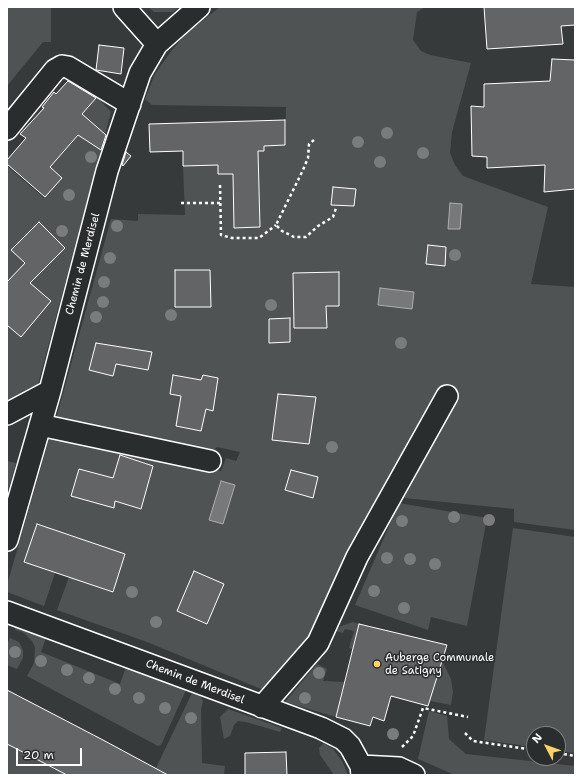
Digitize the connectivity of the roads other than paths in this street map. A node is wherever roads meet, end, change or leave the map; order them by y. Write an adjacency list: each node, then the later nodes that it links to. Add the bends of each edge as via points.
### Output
1 (124, 7): 3 (street)
2 (199, 7): 3 (street, Chemin de Merdisel)
3 (157, 44): 4 (street, Chemin de Merdisel, via 140,73)
4 (130, 104): 5 (street, via 62,66 55,70); 6 (street, Chemin de Merdisel, via 107,171)
5 (7, 129)
6 (50, 391): 8 (street); 9 (street, Chemin de Merdisel)
7 (447, 396): 13 (street, via 357,557 318,643)
8 (7, 414)
9 (40, 425): 10 (street); 11 (street, Chemin de Merdisel)
10 (210, 461)
11 (7, 540)
12 (7, 612): 13 (street, Chemin de Merdisel)
13 (262, 707): 14 (street, Chemin de Merdisel, via 321,728 343,739)
14 (368, 769): 15 (street, via 399,768)
15 (414, 775)

